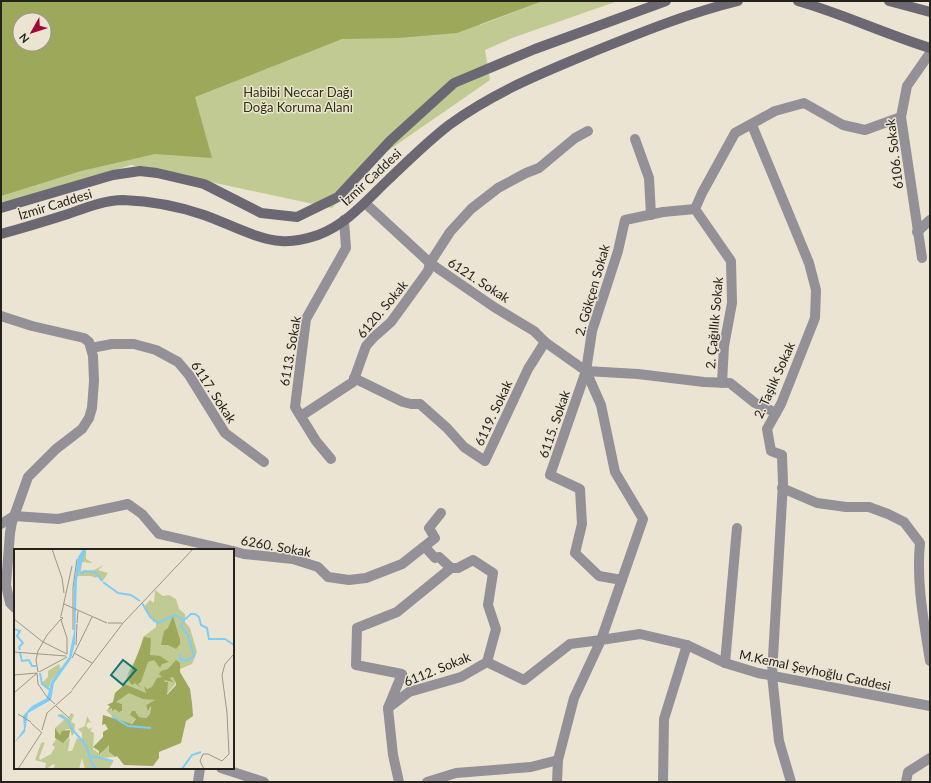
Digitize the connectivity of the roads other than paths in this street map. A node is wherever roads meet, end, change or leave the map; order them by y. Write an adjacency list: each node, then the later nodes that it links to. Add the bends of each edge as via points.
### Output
1 (666, 1): 13 (street, İzmir Caddesi, via 454,83 390,141 338,197 297,217 261,213 204,184 140,171 113,175)
2 (738, 1): 12 (street, İzmir Caddesi, via 706,9 623,40 544,72 491,98 450,125 418,151)
3 (798, 1): 6 (street)
4 (889, 1): 5 (street)
5 (930, 12)
6 (930, 48)
7 (930, 53): 8 (street, 6106. Sokak, via 907,86)
8 (901, 117): 9 (street, via 866,130 842,125 804,103 775,110); 18 (street, 6106. Sokak)
9 (752, 125): 14 (street, via 735,133); 28 (street, 2. Taşlık Sokak, via 809,263 816,290 815,318)
10 (588, 130): 21 (street, 6120. Sokak, via 540,168 498,188 471,209 450,232)
11 (635, 139): 15 (street, via 649,178)
12 (365, 202): 16 (street, İzmir Caddesi); 21 (street, 6121. Sokak)
13 (1, 208)
14 (695, 209): 15 (street); 27 (street, 2. Çağıllık Sokak, via 731,261 732,303 724,346)
15 (651, 214): 25 (street, 2. Gökçen Sokak, via 625,220 618,251 592,331)
16 (344, 220): 19 (street, İzmir Caddesi, via 319,235 280,241 174,206 120,200); 29 (street, 6113. Sokak, via 346,248 306,319 295,407)
17 (930, 220): 18 (street)
18 (917, 232): 20 (street, 6106. Sokak)
19 (1, 234)
20 (922, 258)
21 (430, 263): 23 (street, 6121. Sokak, via 534,331); 26 (street, 6120. Sokak, via 428,271 398,314 366,346)
22 (1, 316): 24 (street, via 84,338)
23 (545, 342): 25 (street, 6121. Sokak); 26 (street, 6119. Sokak, via 528,369 485,461 464,447 420,404 403,402)
24 (91, 348): 31 (street, 6117. Sokak, via 112,344 134,344 156,350 178,362 226,434); 34 (street, via 94,382 89,418 82,429 56,449 28,477)
25 (586, 371): 27 (street); 41 (street, via 601,405 615,472 643,519); 41 (street, 6115. Sokak, via 550,475 580,489 582,524 575,554 599,576)
26 (354, 378): 29 (street, 6120. Sokak, via 353,382)
27 (722, 383): 28 (street, via 730,383 755,403)
28 (776, 413): 32 (street, 2. Taşlık Sokak, via 767,429 771,451 782,455)
29 (300, 416): 30 (street, 6113. Sokak)
30 (331, 459)
31 (264, 462)
32 (782, 488): 47 (street, via 817,502 846,507 869,507 904,522 920,543 919,560); 49 (street, 2. Taşlık Sokak)
33 (441, 513): 37 (street, 6260. Sokak, via 429,528 435,538)
34 (14, 516): 35 (street); 38 (street, 6260. Sokak, via 58,519 128,504 142,514 159,534); 42 (street)
35 (1, 524)
36 (737, 528): 48 (street)
37 (425, 547): 39 (street, 6260. Sokak, via 402,564 366,578 348,580 328,577 318,566 293,559); 40 (street, via 435,558 440,556)
38 (225, 549)
39 (234, 551)
40 (451, 568): 46 (street, via 458,568 473,560 493,573 488,605 496,629); 51 (street, via 397,612 357,628 356,665 402,674)
41 (622, 580): 44 (street)
42 (4, 585): 43 (street)
43 (14, 607)
44 (601, 640): 45 (street, M.Kemal Şeyhoğlu Caddesi, via 640,634); 46 (street, 6112. Sokak, via 570,644 524,680); 53 (street, via 574,698)
45 (687, 645): 48 (street, M.Kemal Şeyhoğlu Caddesi); 61 (street, via 664,719)
46 (487, 662): 51 (street, 6112. Sokak, via 461,677 409,692)
47 (930, 662)
48 (725, 664): 49 (street, M.Kemal Şeyhoğlu Caddesi)
49 (772, 675): 50 (street, M.Kemal Şeyhoğlu Caddesi); 62 (street, 2. Taşlık Sokak, via 779,741)
50 (930, 706)
51 (388, 708): 58 (street)
52 (930, 758): 63 (street, via 908,772)
53 (558, 760): 59 (street, via 531,768 456,774); 60 (street)
54 (200, 769): 56 (street)
55 (224, 769): 57 (street)
56 (198, 782)
57 (264, 782)
58 (399, 782)
59 (427, 782)
60 (556, 782)
61 (663, 782)
62 (791, 782)
63 (906, 782)

